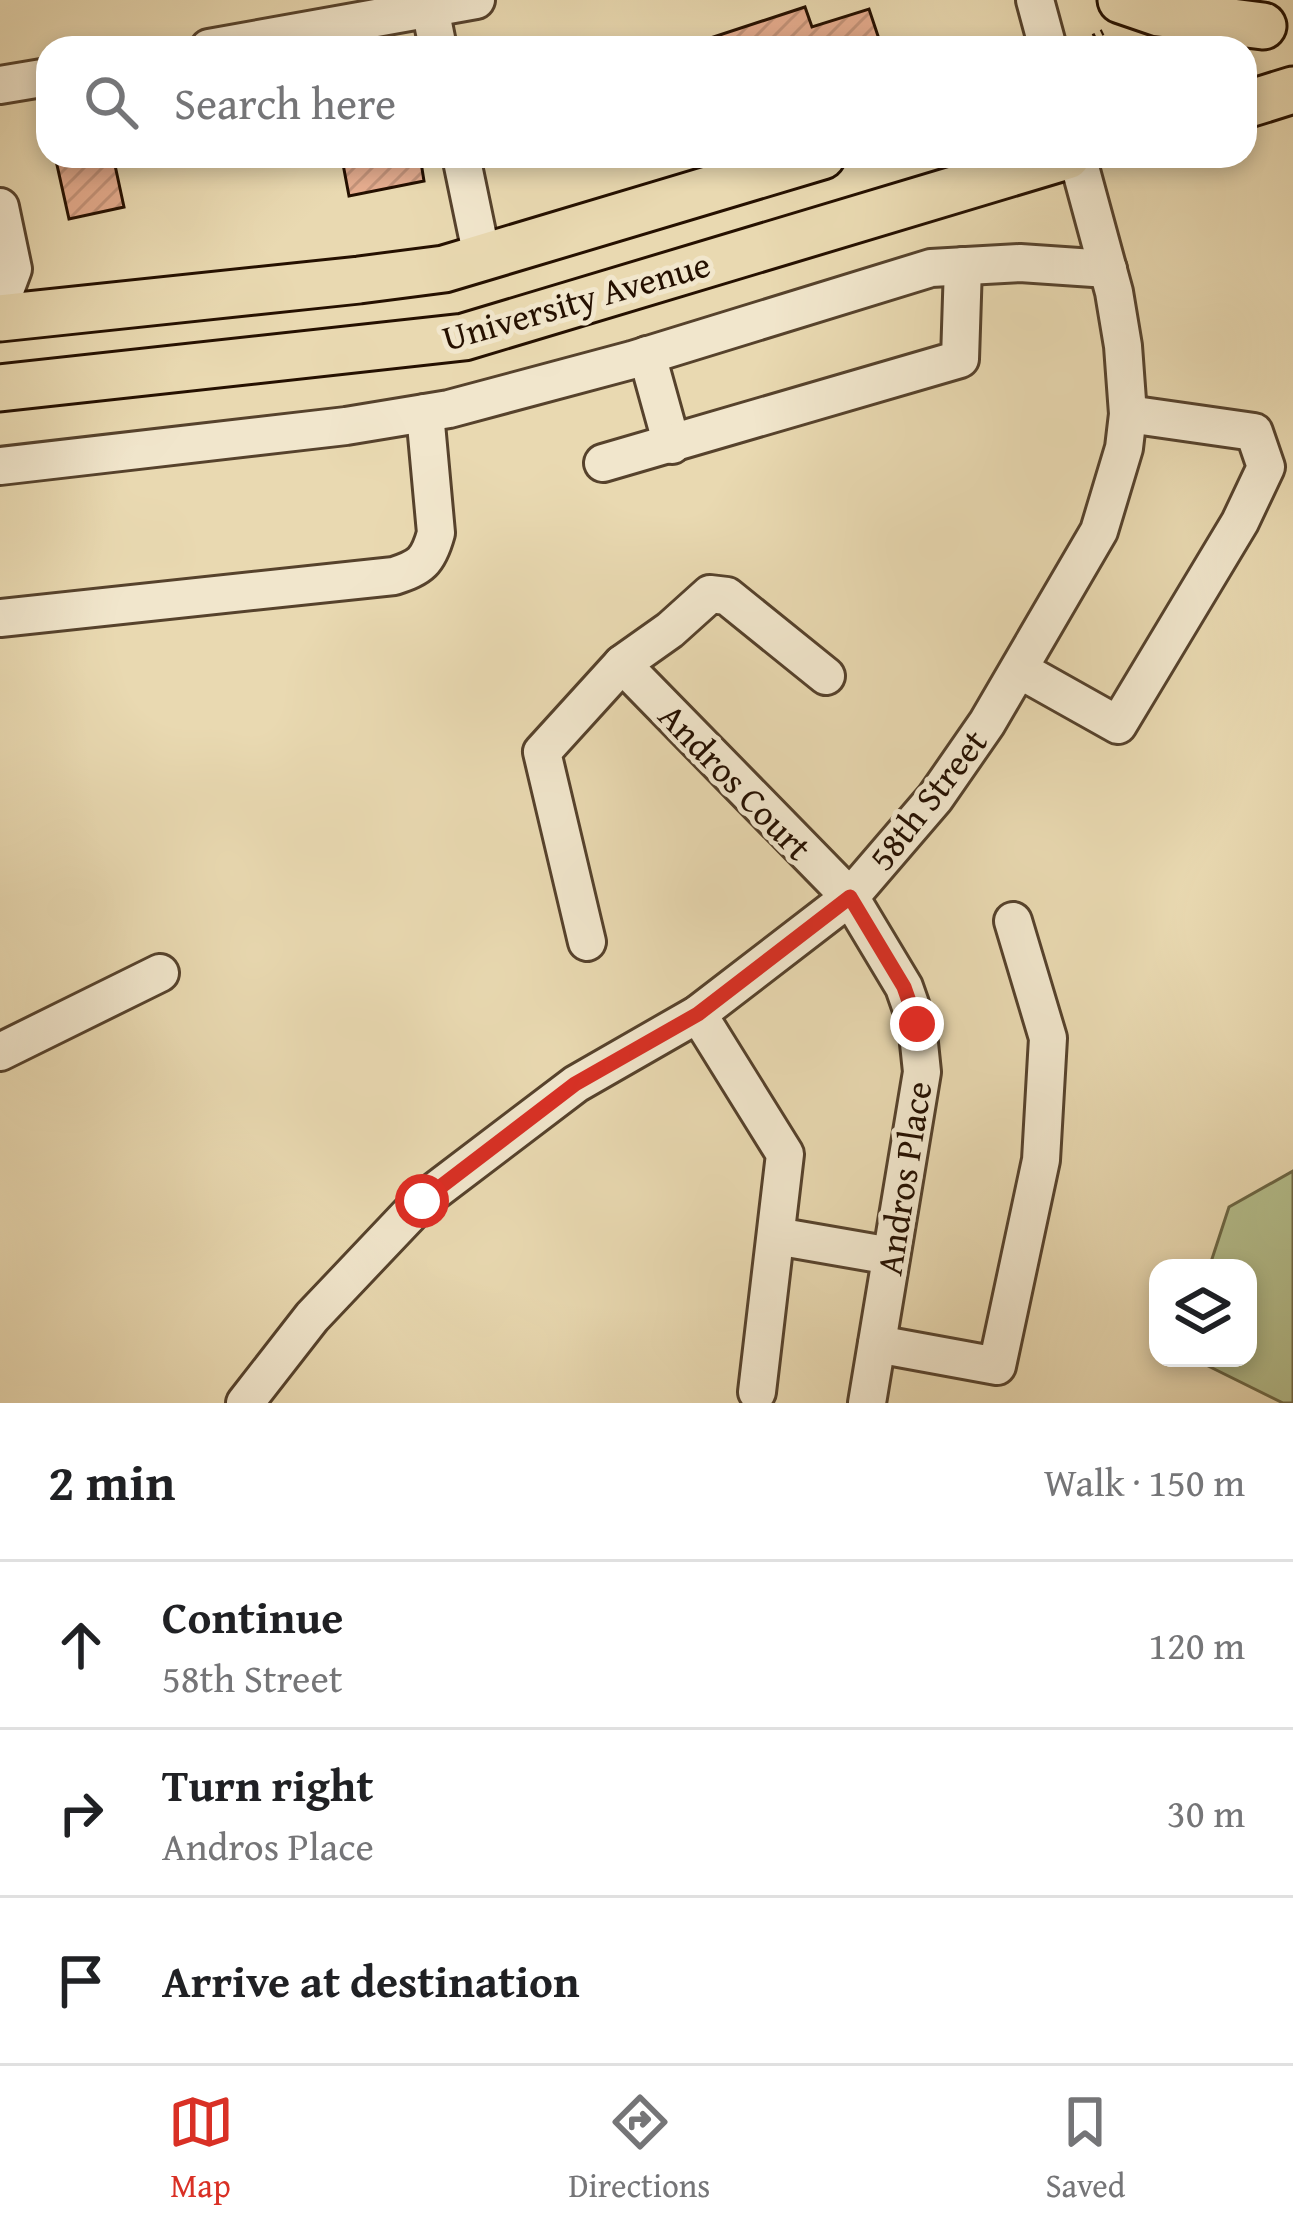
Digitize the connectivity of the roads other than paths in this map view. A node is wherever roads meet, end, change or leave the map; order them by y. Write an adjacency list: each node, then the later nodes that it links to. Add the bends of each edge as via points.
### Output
1 (476, 0): 4 (street)
2 (1035, 0): 8 (street)
3 (1121, 0): 5 (main road, via 1159,13)
4 (430, 8): 6 (street); 7 (street)
5 (1278, 21): 9 (main road)
6 (275, 36)
7 (436, 36)
8 (1057, 36)
9 (1228, 36)
10 (36, 79): 11 (street)
11 (0, 86)
12 (1293, 90): 13 (main road)
13 (1257, 101)
14 (463, 168): 19 (street)
15 (782, 168): 19 (main road, University Avenue)
16 (1027, 168): 25 (main road, University Avenue, via 464,337)
17 (1080, 168): 21 (street, 58th Street)
18 (0, 207): 22 (street, via 14,269)
19 (482, 257): 23 (main road, University Avenue, via 359,280)
20 (963, 266): 21 (street); 24 (street, via 931,268); 28 (street, via 960,359)
21 (1108, 269): 27 (street, 58th Street)
22 (0, 304)
23 (0, 318)
24 (647, 355): 26 (street); 28 (street)
25 (1, 378)
26 (425, 413): 30 (street); 31 (street, via 436,533 417,568)
27 (1128, 414): 33 (street, 58th Street, via 1099,531); 33 (street, via 1254,432 1266,467 1118,725)
28 (672, 445): 29 (street)
29 (603, 464)
30 (0, 466)
31 (0, 618)
32 (622, 664): 34 (street, via 710,594 727,596); 35 (street, Andros Court); 37 (street, via 542,752)
33 (1020, 670): 35 (street, 58th Street, via 935,798)
34 (826, 676)
35 (850, 897): 39 (street, 58th Street); 42 (street, Andros Place, via 917,1024 922,1072)
36 (1013, 921): 43 (street, via 1048,1038 1040,1160 997,1366)
37 (587, 942)
38 (160, 973): 40 (street)
39 (698, 1014): 41 (street, via 785,1154); 45 (street, 58th Street, via 575,1084 422,1201 312,1317)
40 (0, 1052)
41 (776, 1236): 42 (street); 44 (street)
42 (891, 1256): 43 (street, Andros Place)
43 (877, 1344): 46 (street, Andros Place)
44 (757, 1392)
45 (245, 1403)
46 (867, 1403)

